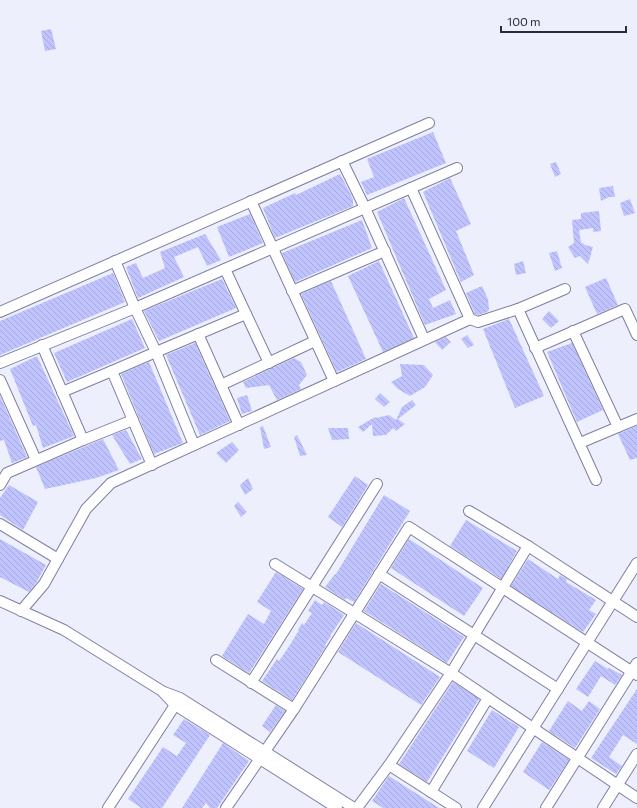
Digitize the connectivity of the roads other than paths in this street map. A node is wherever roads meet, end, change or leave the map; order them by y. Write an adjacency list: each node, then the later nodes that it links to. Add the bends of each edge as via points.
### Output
1 (429, 123): 2 (street)
2 (342, 161): 5 (street); 6 (street)
3 (457, 168): 4 (street)
4 (411, 188): 6 (street); 17 (street)
5 (251, 201): 7 (street); 9 (street)
6 (365, 208): 7 (street); 8 (street)
7 (273, 248): 10 (street); 12 (street)
8 (384, 251): 12 (street); 21 (street)
9 (115, 261): 13 (street); 15 (street)
10 (225, 269): 13 (street); 16 (street)
11 (565, 289): 14 (street)
12 (292, 291): 22 (street)
13 (136, 308): 23 (street); 25 (street)
14 (518, 309): 17 (street, via 478,322); 24 (street)
15 (0, 312)
16 (246, 314): 19 (street); 27 (street)
17 (470, 318): 21 (street)
18 (573, 331): 20 (street, via 625,309); 24 (street); 36 (street)
19 (198, 334): 25 (street); 31 (street)
20 (637, 335)
21 (424, 339): 30 (street)
22 (315, 341): 27 (street); 30 (street)
23 (42, 345): 26 (street); 32 (street)
24 (535, 348): 38 (street)
25 (156, 352): 28 (street); 39 (street)
26 (0, 363)
27 (269, 363): 31 (street)
28 (112, 371): 32 (street); 34 (street)
29 (0, 380): 40 (street)
30 (334, 381): 35 (street)
31 (221, 385): 35 (street)
32 (62, 392): 37 (street)
33 (637, 419): 36 (street)
34 (133, 420): 37 (street); 41 (street)
35 (239, 425): 39 (street)
36 (618, 427): 38 (street)
37 (83, 440): 40 (street)
38 (580, 443): 42 (street)
39 (194, 446): 41 (street)
40 (36, 460): 44 (street, via 7,473)
41 (152, 464): 48 (street, via 111,484 86,509)
42 (596, 480)
43 (377, 484): 52 (street)
44 (0, 485)
45 (468, 511): 47 (street)
46 (0, 524): 48 (street)
47 (528, 546): 53 (street); 55 (street)
48 (58, 559): 56 (street, via 44,584)
49 (637, 563): 55 (street)
50 (275, 564): 52 (street)
51 (379, 574): 53 (street, via 409,527); 57 (street); 59 (street)
52 (312, 587): 57 (street); 64 (street)
53 (503, 588): 59 (street); 60 (street)
54 (0, 601): 56 (street)
55 (613, 601): 58 (street); 60 (street)
56 (21, 611): 67 (street, via 64,630)
57 (354, 614): 63 (street); 68 (street)
58 (637, 617)
59 (474, 635): 63 (street); 65 (street)
60 (587, 643): 62 (street); 65 (street)
61 (216, 660): 64 (street)
62 (635, 670): 72 (street)
63 (451, 673): 66 (street); 73 (street)
64 (251, 682): 68 (street)
65 (558, 689): 69 (street)
66 (488, 698): 69 (street); 75 (street)
67 (178, 701): 71 (street); 77 (street)
68 (294, 709): 71 (street)
69 (533, 728): 72 (street); 82 (street)
70 (637, 754): 74 (street)
71 (262, 755): 78 (street); 79 (street); 80 (street)
72 (578, 758): 74 (street); 83 (street)
73 (389, 765): 75 (street); 80 (street)
74 (618, 785): 76 (street); 84 (street)
75 (431, 792): 81 (street)
76 (637, 798)
77 (108, 808)
78 (226, 808)
79 (337, 808)
80 (356, 808)
81 (456, 808)
82 (483, 808)
83 (546, 808)
84 (603, 808)

